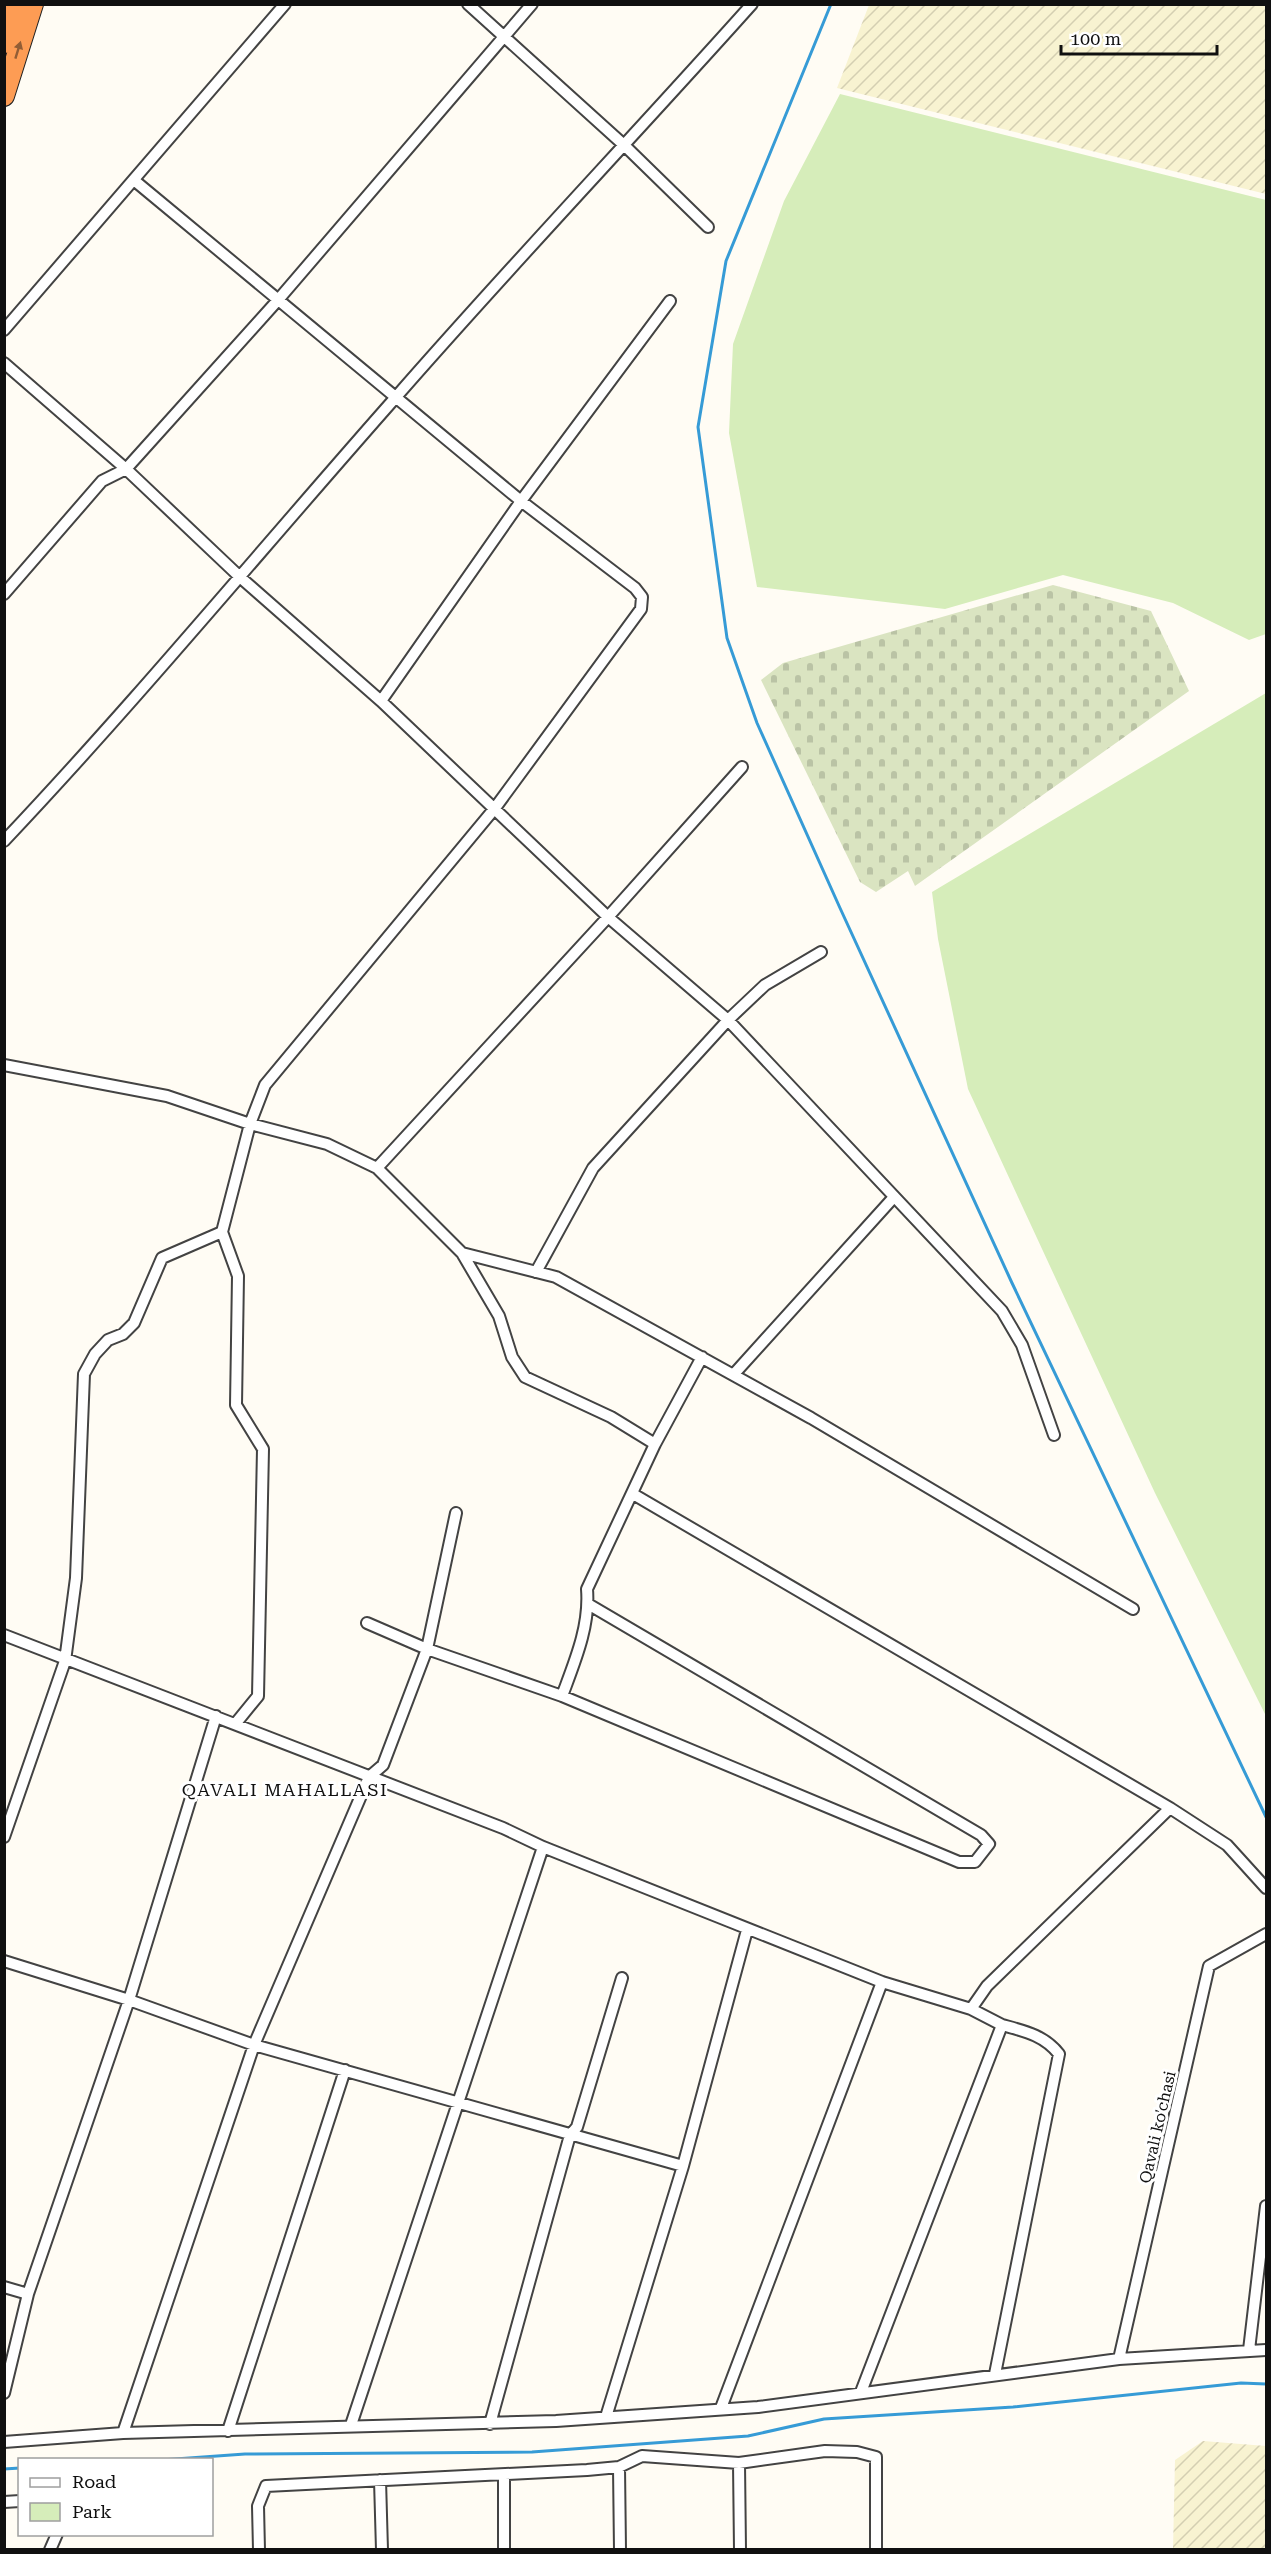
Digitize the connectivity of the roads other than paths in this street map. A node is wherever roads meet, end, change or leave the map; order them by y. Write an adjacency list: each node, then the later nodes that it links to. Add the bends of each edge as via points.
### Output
1 (16, 4): 8 (highway)
2 (33, 4): 9 (highway, one-way to 2)
3 (285, 4): 11 (street)
4 (468, 4): 7 (street)
5 (532, 4): 7 (street)
6 (752, 4): 10 (street)
7 (505, 37): 10 (street); 13 (street)
8 (4, 43)
9 (4, 96)
10 (625, 146): 12 (street); 17 (street)
11 (135, 181): 13 (street); 15 (street)
12 (708, 227)
13 (278, 300): 17 (street); 18 (street)
14 (670, 301): 19 (street)
15 (4, 330)
16 (4, 363): 18 (street)
17 (396, 396): 19 (street); 20 (street)
18 (126, 469): 20 (street); 21 (street, via 102,481)
19 (521, 501): 22 (street); 24 (street, via 635,588 642,597 641,609)
20 (241, 578): 22 (street); 25 (street)
21 (4, 594)
22 (381, 701): 24 (street)
23 (742, 767): 26 (street)
24 (495, 808): 26 (street); 30 (street, via 265,1085)
25 (4, 841)
26 (608, 917): 28 (street); 31 (street)
27 (821, 952): 28 (street, via 765,985)
28 (728, 1020): 32 (street); 35 (street, via 593,1168)
29 (4, 1065): 30 (street, via 167,1096)
30 (250, 1124): 31 (street, via 327,1144); 33 (street)
31 (377, 1168): 34 (street)
32 (894, 1197): 37 (street); 38 (street, via 1002,1311 1022,1345)
33 (222, 1232): 47 (street, via 162,1258 134,1323 101,1347 84,1374 76,1578); 50 (street, via 238,1276 236,1405 263,1449 258,1696)
34 (462, 1253): 35 (street); 39 (street, via 499,1316 512,1357 525,1377)
35 (536, 1272): 36 (street, via 556,1277)
36 (702, 1357): 37 (street); 39 (street)
37 (734, 1374): 43 (street)
38 (1054, 1436)
39 (655, 1444): 40 (street)
40 (633, 1494): 42 (street, via 587,1589); 52 (street)
41 (456, 1513): 46 (street)
42 (588, 1604): 48 (street, via 582,1642); 48 (street, via 981,1835 989,1844 975,1862 959,1862)
43 (1133, 1609)
44 (367, 1623): 46 (street)
45 (4, 1635): 47 (street)
46 (427, 1649): 48 (street); 51 (street, via 383,1766)
47 (65, 1660): 49 (street); 53 (street)
48 (562, 1696)
49 (216, 1716): 50 (street); 61 (street)
50 (236, 1723): 51 (street)
51 (369, 1777): 54 (street); 64 (street)
52 (1170, 1808): 55 (street, via 1227,1845); 62 (street, via 987,1986)
53 (4, 1837)
54 (543, 1847): 56 (street); 66 (street)
55 (1266, 1888)
56 (747, 1930): 60 (street); 68 (street)
57 (1266, 1934): 74 (street, Qavali ko'chasi, via 1209,1966)
58 (4, 1961): 61 (street)
59 (621, 1978): 67 (street, via 577,2127)
60 (882, 1982): 62 (street); 78 (street)
61 (129, 2000): 64 (street); 71 (street)
62 (971, 2010): 63 (street)
63 (1002, 2025): 75 (street, via 1032,2033 1059,2054); 76 (street)
64 (254, 2045): 65 (street); 83 (street)
65 (345, 2070): 66 (street); 82 (street)
66 (456, 2102): 67 (street); 81 (street)
67 (570, 2134): 68 (street); 80 (street)
68 (683, 2166): 79 (street)
69 (1266, 2206): 72 (street)
70 (4, 2287): 71 (street)
71 (28, 2294): 77 (street)
72 (1249, 2350): 73 (street); 74 (street)
73 (1266, 2350)
74 (1119, 2359): 75 (street)
75 (995, 2374): 76 (street)
76 (861, 2391): 78 (street, via 759,2407)
77 (4, 2393)
78 (721, 2408): 79 (street)
79 (606, 2417): 80 (street)
80 (490, 2424): 81 (street)
81 (351, 2425): 82 (street)
82 (228, 2431): 83 (street)
83 (123, 2433): 84 (street)
84 (4, 2442)
85 (739, 2463): 86 (street, via 642,2456); 95 (street); 96 (street, via 825,2451 876,2457)
86 (619, 2467): 87 (street); 94 (street)
87 (504, 2475): 88 (street); 93 (street)
88 (380, 2480): 91 (street, via 266,2486 258,2506); 92 (street)
89 (57, 2536): 90 (street)
90 (50, 2550)
91 (259, 2550)
92 (382, 2550)
93 (504, 2550)
94 (620, 2550)
95 (740, 2550)
96 (876, 2550)

